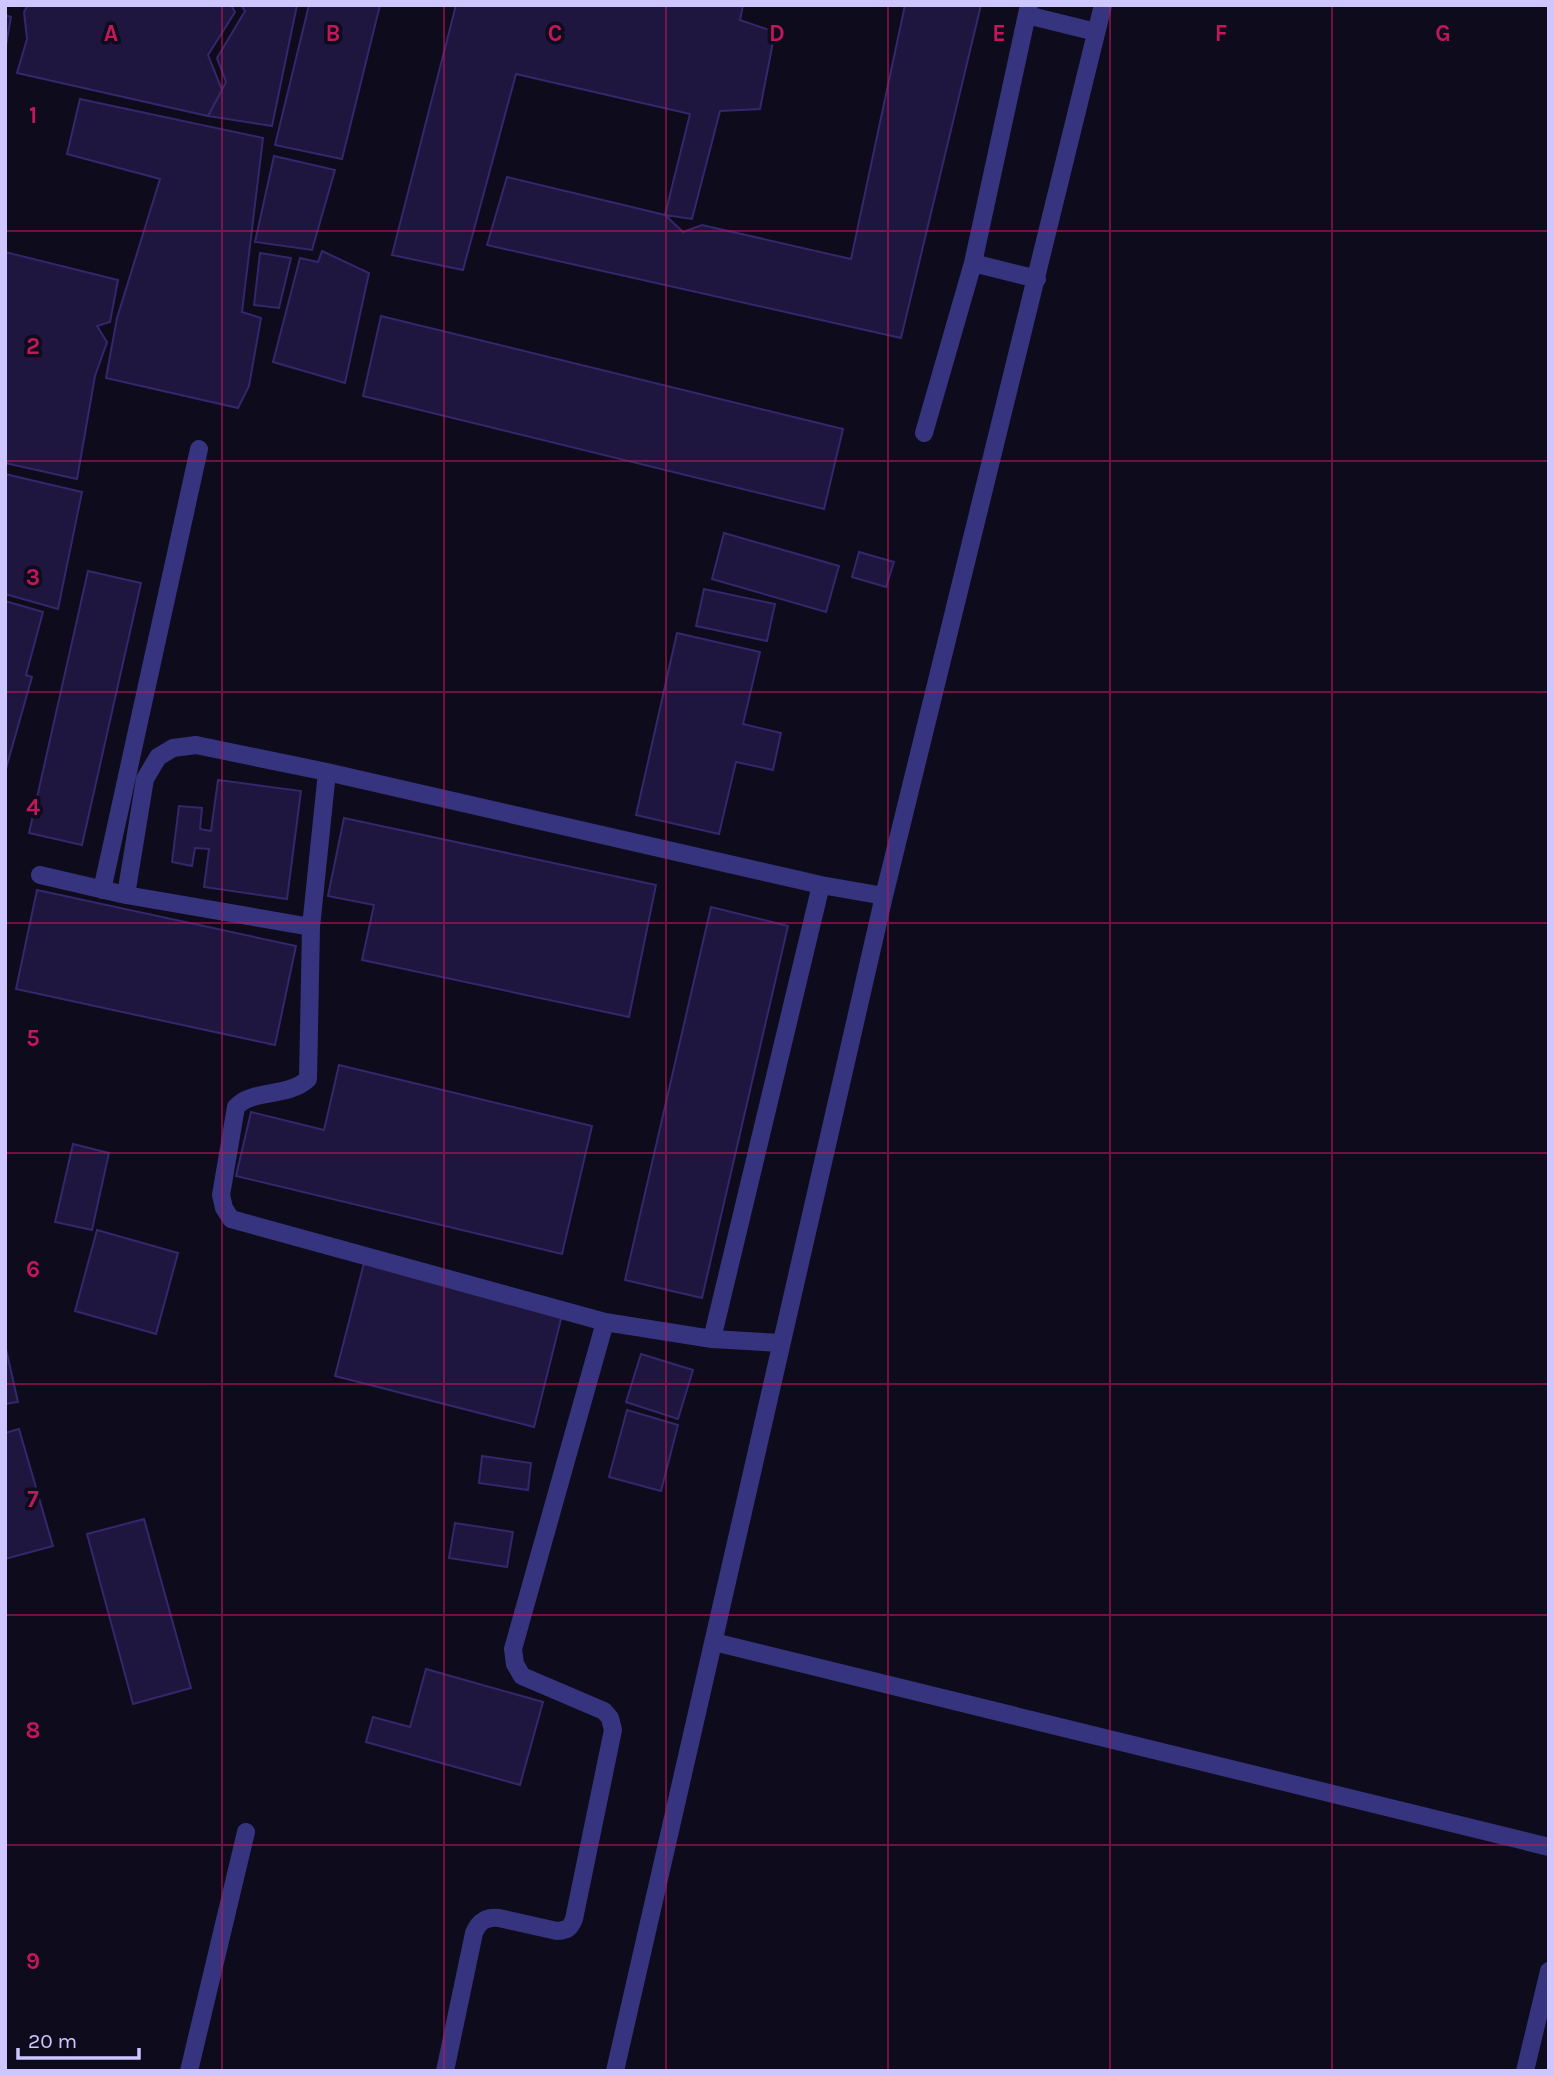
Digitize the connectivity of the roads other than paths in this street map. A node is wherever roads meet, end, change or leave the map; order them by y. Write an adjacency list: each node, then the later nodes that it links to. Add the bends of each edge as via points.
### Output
1 (1103, 5): 3 (lane)
2 (1028, 10): 3 (lane); 4 (lane)
3 (1096, 32): 5 (lane)
4 (973, 263): 5 (lane); 6 (lane)
5 (1037, 279): 13 (lane)
6 (924, 433)
7 (199, 449): 11 (lane)
8 (327, 772): 10 (lane); 12 (lane, via 196,745 173,748 158,757 145,779); 14 (lane)
9 (40, 875): 11 (lane)
10 (821, 885): 13 (lane); 16 (lane)
11 (102, 890): 12 (lane)
12 (126, 895): 14 (lane)
13 (884, 896): 17 (lane)
14 (312, 927): 15 (lane, via 308,1079 291,1090 246,1099 236,1107 221,1195 231,1219)
15 (605, 1322): 16 (lane); 23 (lane, via 513,1649 522,1676 604,1711 613,1730 575,1919 564,1931 499,1917 478,1925)
16 (712, 1339): 17 (lane)
17 (781, 1343): 18 (lane)
18 (714, 1642): 20 (lane); 24 (lane)
19 (246, 1832): 22 (lane)
20 (1549, 1847)
21 (1549, 1971): 25 (lane)
22 (189, 2071)
23 (445, 2071)
24 (615, 2071)
25 (1525, 2071)

